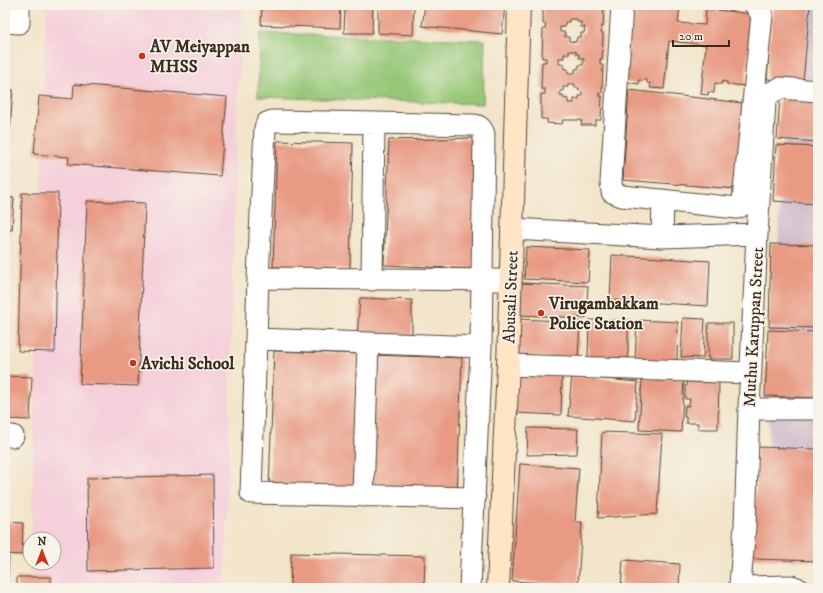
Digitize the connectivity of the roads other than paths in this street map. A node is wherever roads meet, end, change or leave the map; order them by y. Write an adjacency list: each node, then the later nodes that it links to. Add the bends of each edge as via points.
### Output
1 (19, 5): 5 (street, via 19,23)
2 (519, 5): 9 (street, Abusali Street)
3 (622, 5): 8 (street, via 612,192 622,196)
4 (755, 5): 8 (street, via 762,15 741,206 728,208)
5 (5, 22)
6 (818, 92): 10 (street, via 780,88 770,93 765,102)
7 (374, 123): 12 (street, via 267,123); 13 (street); 14 (street, via 477,125 483,131)
8 (663, 200): 11 (street)
9 (512, 230): 11 (street, Muthu Karuppan Street); 15 (street, Abusali Street)
10 (757, 234): 11 (street, Muthu Karuppan Street); 20 (street, Muthu Karuppan Street)
11 (662, 237)
12 (258, 278): 13 (street); 16 (street)
13 (372, 280): 14 (street)
14 (482, 280): 15 (street); 18 (street)
15 (510, 280): 19 (street, Abusali Street)
16 (256, 339): 17 (street); 23 (street, via 251,493)
17 (368, 344): 18 (street); 23 (street)
18 (481, 347): 24 (street)
19 (508, 365): 20 (street); 26 (street, Abusali Street)
20 (751, 373): 21 (street, Muthu Karuppan Street)
21 (749, 409): 22 (street); 27 (street, Muthu Karuppan Street, via 745,526 740,584 745,587)
22 (818, 409)
23 (363, 496): 24 (street)
24 (474, 498): 25 (street)
25 (470, 588)
26 (498, 588)
27 (797, 588)

